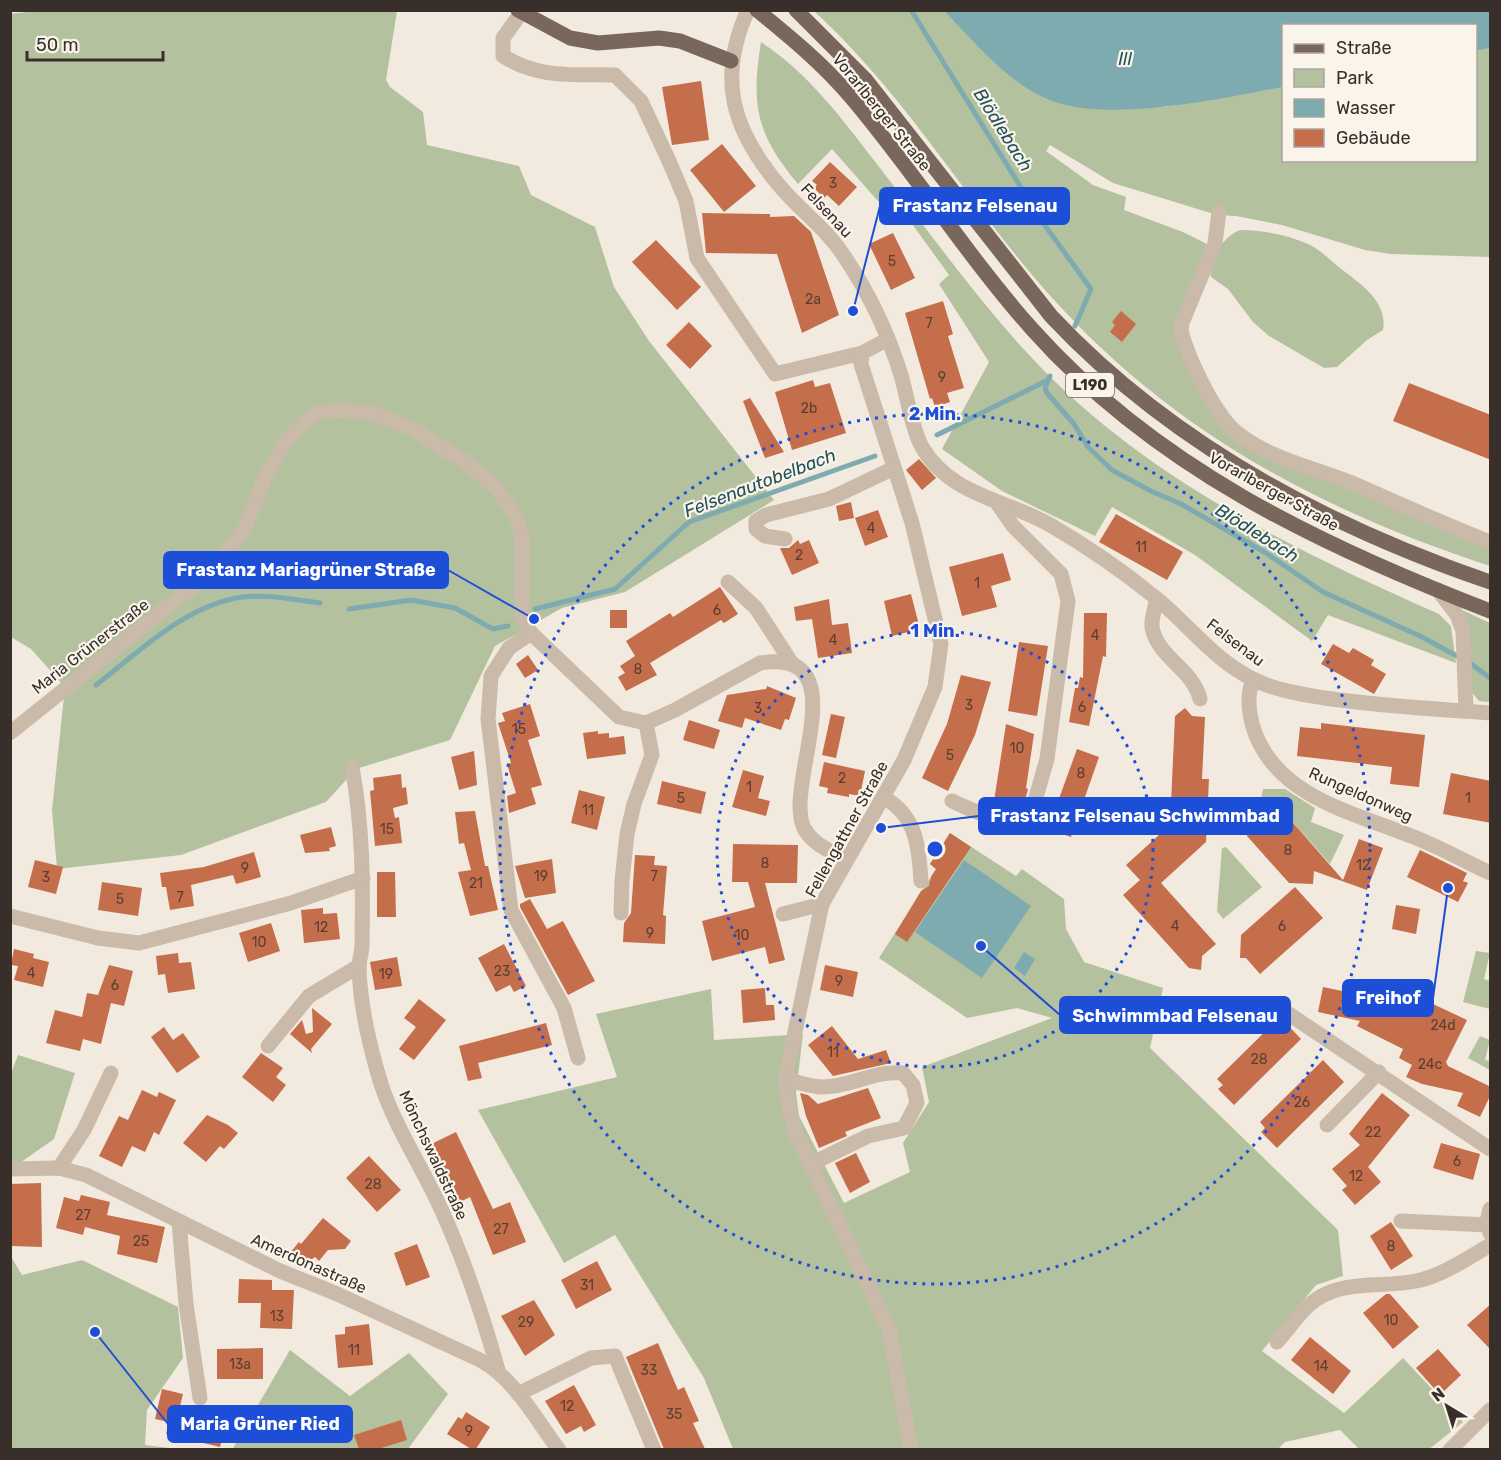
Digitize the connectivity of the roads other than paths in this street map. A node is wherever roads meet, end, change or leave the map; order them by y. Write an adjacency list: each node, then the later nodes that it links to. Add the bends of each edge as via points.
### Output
1 (748, 10): 5 (street, Felsenau)
2 (758, 10): 15 (main road, Vorarlberger Straße / L190, via 819,62 849,94 1033,331 1126,418 1245,500 1347,552)
3 (796, 10): 14 (main road, Vorarlberger Straße / L190, via 866,79 1051,316 1143,402 1225,460 1295,500 1405,550)
4 (521, 11): 5 (main road, via 570,38 598,43 669,40); 8 (street, via 503,38 503,56 541,74 615,75 641,101 686,201 698,258 775,374)
5 (732, 57): 7 (street, Felsenau, via 732,89 742,133 779,186 817,221 844,255)
6 (1219, 212): 12 (street, via 1215,243 1181,331 1212,401 1224,418 1247,439 1274,454)
7 (888, 339): 8 (street); 10 (street, Felsenau, via 921,445 936,464 977,495)
8 (862, 353): 9 (street, Fellengattner Straße, via 861,364)
9 (894, 468): 11 (street, via 829,499 756,521 756,529 765,536); 27 (street, Fellengattner Straße, via 941,644 934,687 904,760)
10 (997, 503): 16 (street, Felsenau, via 1050,524); 28 (street, Felsenau, via 1013,526 1061,574 1068,601 1047,759 1030,818 1014,823 988,817)
11 (785, 539)
12 (1491, 542)
13 (728, 582): 19 (street, via 756,608)
14 (1491, 582)
15 (1438, 590): 17 (main road, Vorarlberger Straße / L190); 22 (street, via 1457,615 1464,639)
16 (1157, 599): 20 (street, Felsenau); 21 (street, via 1152,626 1158,641 1197,683)
17 (1491, 611)
18 (531, 633): 24 (street, Maria Grünerstraße, via 619,717); 25 (street, Maria Grünerstraße, via 522,615 522,537 517,518 496,488 467,463 411,428 372,413 335,410 314,414 288,438 265,477 244,530 211,572); 40 (street, via 509,648 491,676 488,719 511,910 564,1008)
19 (793, 665): 24 (street, via 760,663); 29 (street, via 811,684 813,706 801,811 804,829 815,843)
20 (1253, 680): 22 (street, Felsenau, via 1294,693 1374,705); 30 (street, Rungeldonweg, via 1249,690 1250,719 1259,744 1274,766 1304,792)
21 (1200, 699)
22 (1466, 711): 23 (street, Felsenau)
23 (1491, 713)
24 (646, 723): 34 (street, via 652,755 627,834)
25 (10, 733)
26 (352, 767): 31 (street, Mönchswaldstraße, via 359,801)
27 (883, 796): 29 (street, Fellengattner Straße); 32 (street, via 904,812 912,825 920,850)
28 (952, 801)
29 (846, 859): 33 (street, Fellengattner Straße)
30 (1491, 873)
31 (363, 878): 36 (street, via 291,903 139,943 98,938); 37 (street, Mönchswaldstraße)
32 (921, 880)
33 (822, 904): 35 (street); 43 (street, Fellengattner Straße)
34 (621, 913)
35 (783, 914)
36 (10, 916)
37 (359, 966): 39 (street, via 309,996); 55 (street, Mönchswaldstraße, via 365,1016 381,1083 402,1138 442,1210 486,1325)
38 (1289, 1014): 41 (street)
39 (268, 1046)
40 (578, 1058)
41 (1379, 1072): 44 (street); 45 (street)
42 (111, 1073): 47 (street, via 84,1130)
43 (785, 1079): 46 (street, Fellengattner Straße, via 796,1134); 46 (street, via 821,1087 889,1072 903,1073 913,1085 917,1103 904,1128 868,1136)
44 (1327, 1125)
45 (1491, 1149)
46 (810, 1164): 61 (street, Fellengattner Straße, via 889,1329)
47 (59, 1168): 48 (street, Amerdonastraße); 51 (street, Amerdonastraße, via 86,1174)
48 (10, 1169)
49 (1491, 1209): 52 (street)
50 (1401, 1221): 52 (street)
51 (179, 1222): 55 (street, Amerdonastraße); 57 (street)
52 (1489, 1231)
53 (1491, 1245): 54 (street, via 1418,1281 1329,1292 1313,1302)
54 (1277, 1342)
55 (498, 1370): 56 (street, Amerdonastraße)
56 (518, 1394): 59 (street, Amerdonastraße); 60 (street, via 591,1358 615,1356)
57 (200, 1398)
58 (1491, 1410): 62 (street)
59 (559, 1449)
60 (654, 1449)
61 (911, 1449)
62 (1450, 1449)

